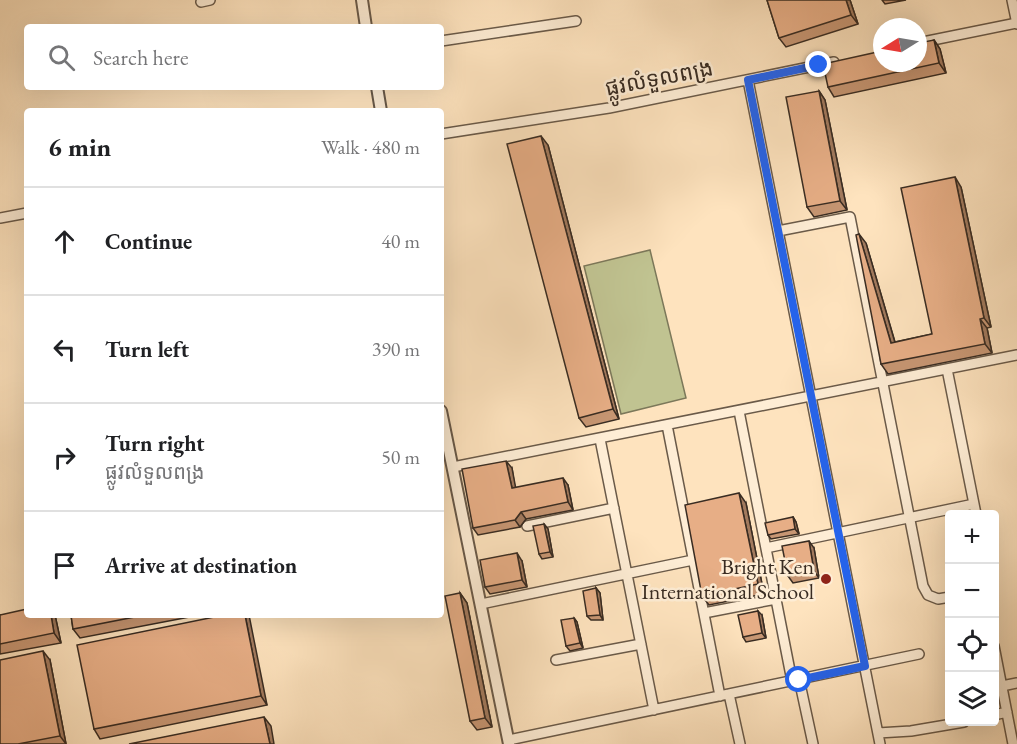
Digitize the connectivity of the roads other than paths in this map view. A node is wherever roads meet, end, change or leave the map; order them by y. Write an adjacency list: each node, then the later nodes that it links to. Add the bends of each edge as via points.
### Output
1 (362, 0): 5 (street)
2 (1012, 0): 4 (street)
3 (576, 21): 6 (street)
4 (1017, 23): 7 (street)
5 (366, 24)
6 (444, 41)
7 (927, 41)
8 (849, 58): 9 (street, ផ្លូវលំទួលពង្រ)
9 (748, 80): 12 (street, ផ្លូវលំទួលពង្រ, via 609,108); 15 (street)
10 (377, 90): 11 (street)
11 (380, 108)
12 (444, 134)
13 (24, 214): 14 (street)
14 (0, 218)
15 (778, 231): 18 (street, via 850,217); 19 (street)
16 (1017, 355): 17 (street)
17 (947, 369): 18 (street); 27 (street)
18 (882, 382): 19 (street); 32 (street)
19 (811, 396): 20 (street); 34 (street)
20 (739, 411): 22 (street); 25 (street)
21 (444, 425): 24 (street)
22 (667, 425): 23 (street); 30 (street)
23 (600, 439): 24 (street); 29 (street)
24 (453, 467): 40 (street)
25 (755, 494): 26 (street); 35 (street)
26 (745, 496)
27 (974, 504): 31 (street); 32 (street)
28 (694, 507): 30 (street)
29 (614, 508): 33 (street); 37 (street)
30 (683, 509): 36 (street)
31 (975, 510)
32 (909, 518): 34 (street); 38 (street, via 922,586 928,595)
33 (527, 526)
34 (838, 532): 35 (street); 45 (street)
35 (766, 548): 39 (street)
36 (693, 560): 37 (street); 41 (street)
37 (627, 574): 40 (street); 42 (street)
38 (945, 598)
39 (776, 599): 41 (street); 47 (street)
40 (481, 604): 56 (street)
41 (704, 613): 50 (street)
42 (641, 644): 44 (street); 51 (street)
43 (920, 654): 45 (street)
44 (556, 660)
45 (865, 666): 47 (street); 55 (street)
46 (999, 671): 49 (street)
47 (796, 680): 50 (street); 58 (street)
48 (1017, 683): 49 (street)
49 (1002, 686): 52 (street)
50 (725, 695): 51 (street); 57 (street)
51 (654, 710): 56 (street)
52 (1007, 712): 53 (street); 60 (street)
53 (999, 714)
54 (945, 725): 55 (street)
55 (878, 733): 59 (street)
56 (509, 742)
57 (740, 744)
58 (813, 744)
59 (880, 744)
60 (1013, 744)

